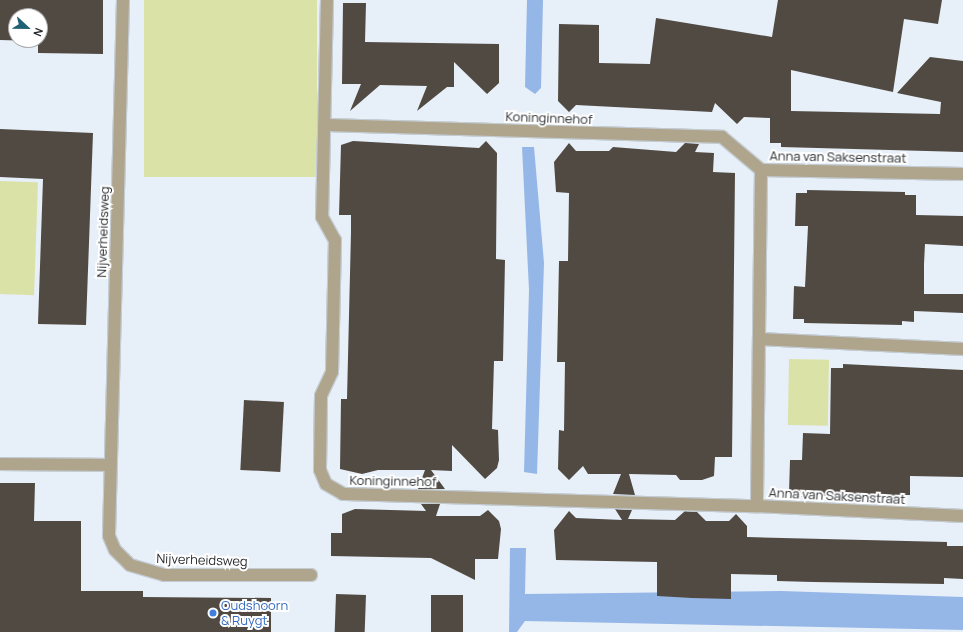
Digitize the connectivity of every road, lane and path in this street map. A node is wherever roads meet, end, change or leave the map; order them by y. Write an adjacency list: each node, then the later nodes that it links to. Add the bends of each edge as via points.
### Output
1 (123, 0): 9 (street, Nijverheidsweg)
2 (327, 0): 3 (street, Koninginnehof)
3 (324, 125): 4 (street, Koninginnehof, via 722,137); 10 (street, Koninginnehof, via 322,217 335,240 332,372 321,396 320,470 326,484 343,494)
4 (760, 170): 5 (street, Anna van Saksenstraat); 6 (street, Anna van Saksenstraat)
5 (963, 174)
6 (760, 339): 7 (street); 10 (street, Anna van Saksenstraat)
7 (963, 349)
8 (0, 464): 9 (street)
9 (110, 465): 12 (street, Nijverheidsweg, via 109,536 115,550 130,565 164,575)
10 (757, 506): 11 (street, Anna van Saksenstraat)
11 (963, 516)
12 (311, 575)

